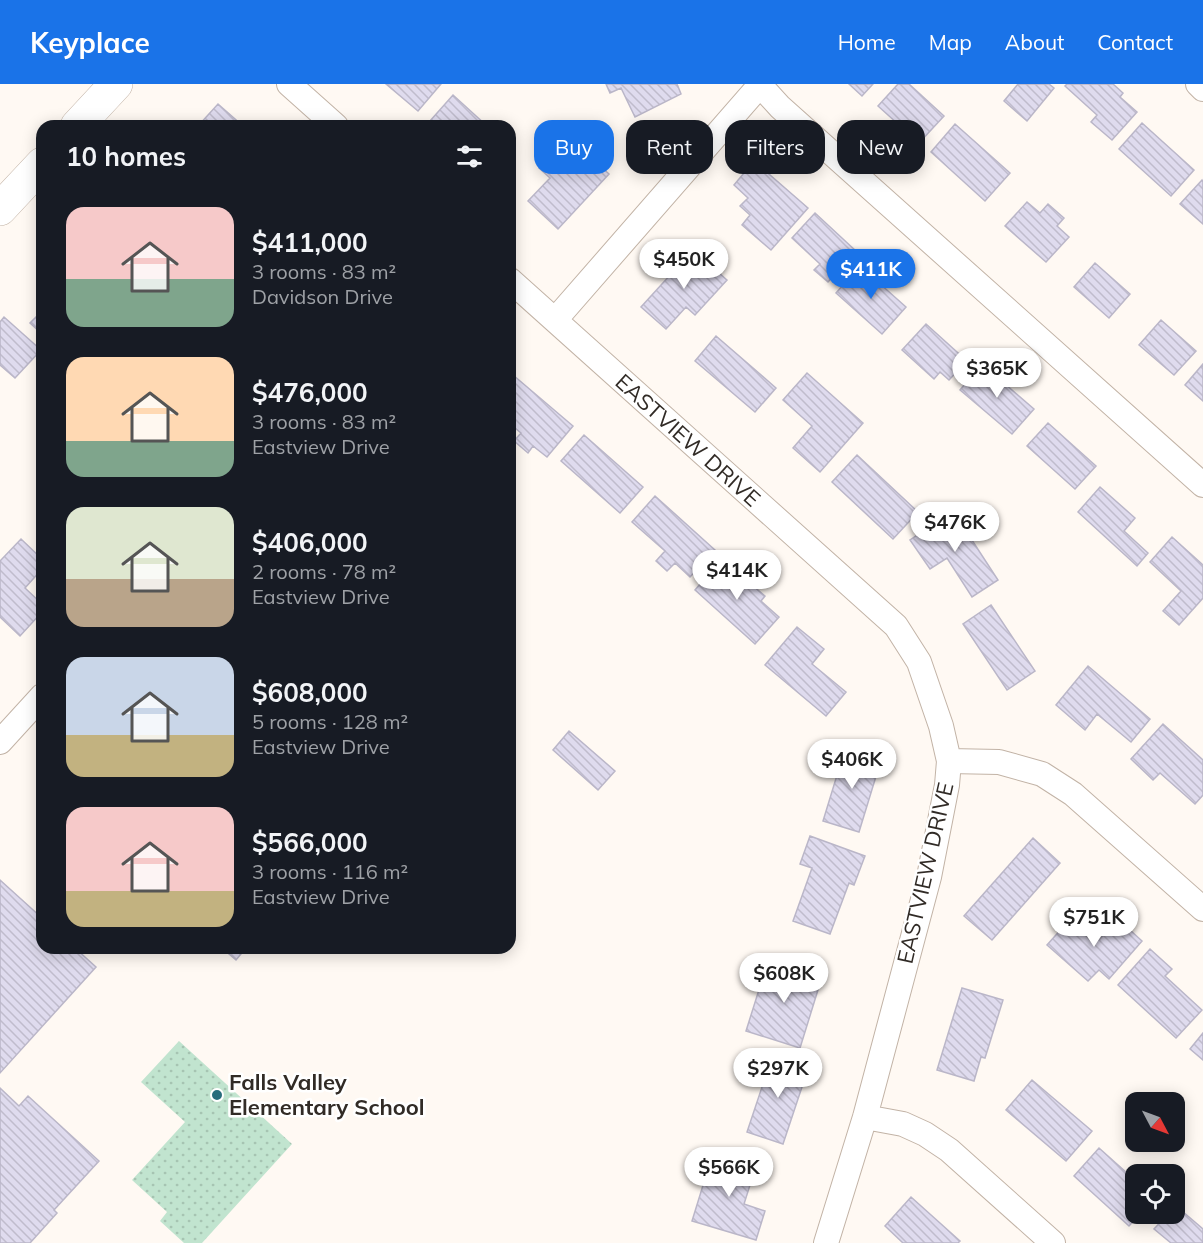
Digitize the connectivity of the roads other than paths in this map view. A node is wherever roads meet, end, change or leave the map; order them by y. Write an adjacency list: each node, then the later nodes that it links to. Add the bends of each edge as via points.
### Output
1 (116, 84): 6 (main road)
2 (289, 84): 7 (street)
3 (759, 84): 11 (street); 12 (street)
4 (1198, 84): 5 (street)
5 (1203, 89)
6 (83, 120)
7 (329, 120)
8 (36, 170): 9 (main road)
9 (0, 209)
10 (516, 285): 11 (street, EASTVIEW DRIVE)
11 (555, 320): 15 (street, EASTVIEW DRIVE, via 896,626 919,662)
12 (1203, 485)
13 (36, 703): 14 (street)
14 (0, 742)
15 (949, 761): 16 (street, via 999,762 1042,774 1073,794); 17 (street, EASTVIEW DRIVE, via 929,877)
16 (1203, 909)
17 (865, 1117): 18 (street, EASTVIEW DRIVE); 19 (street, via 903,1124 933,1139)
18 (826, 1243)
19 (1053, 1243)

